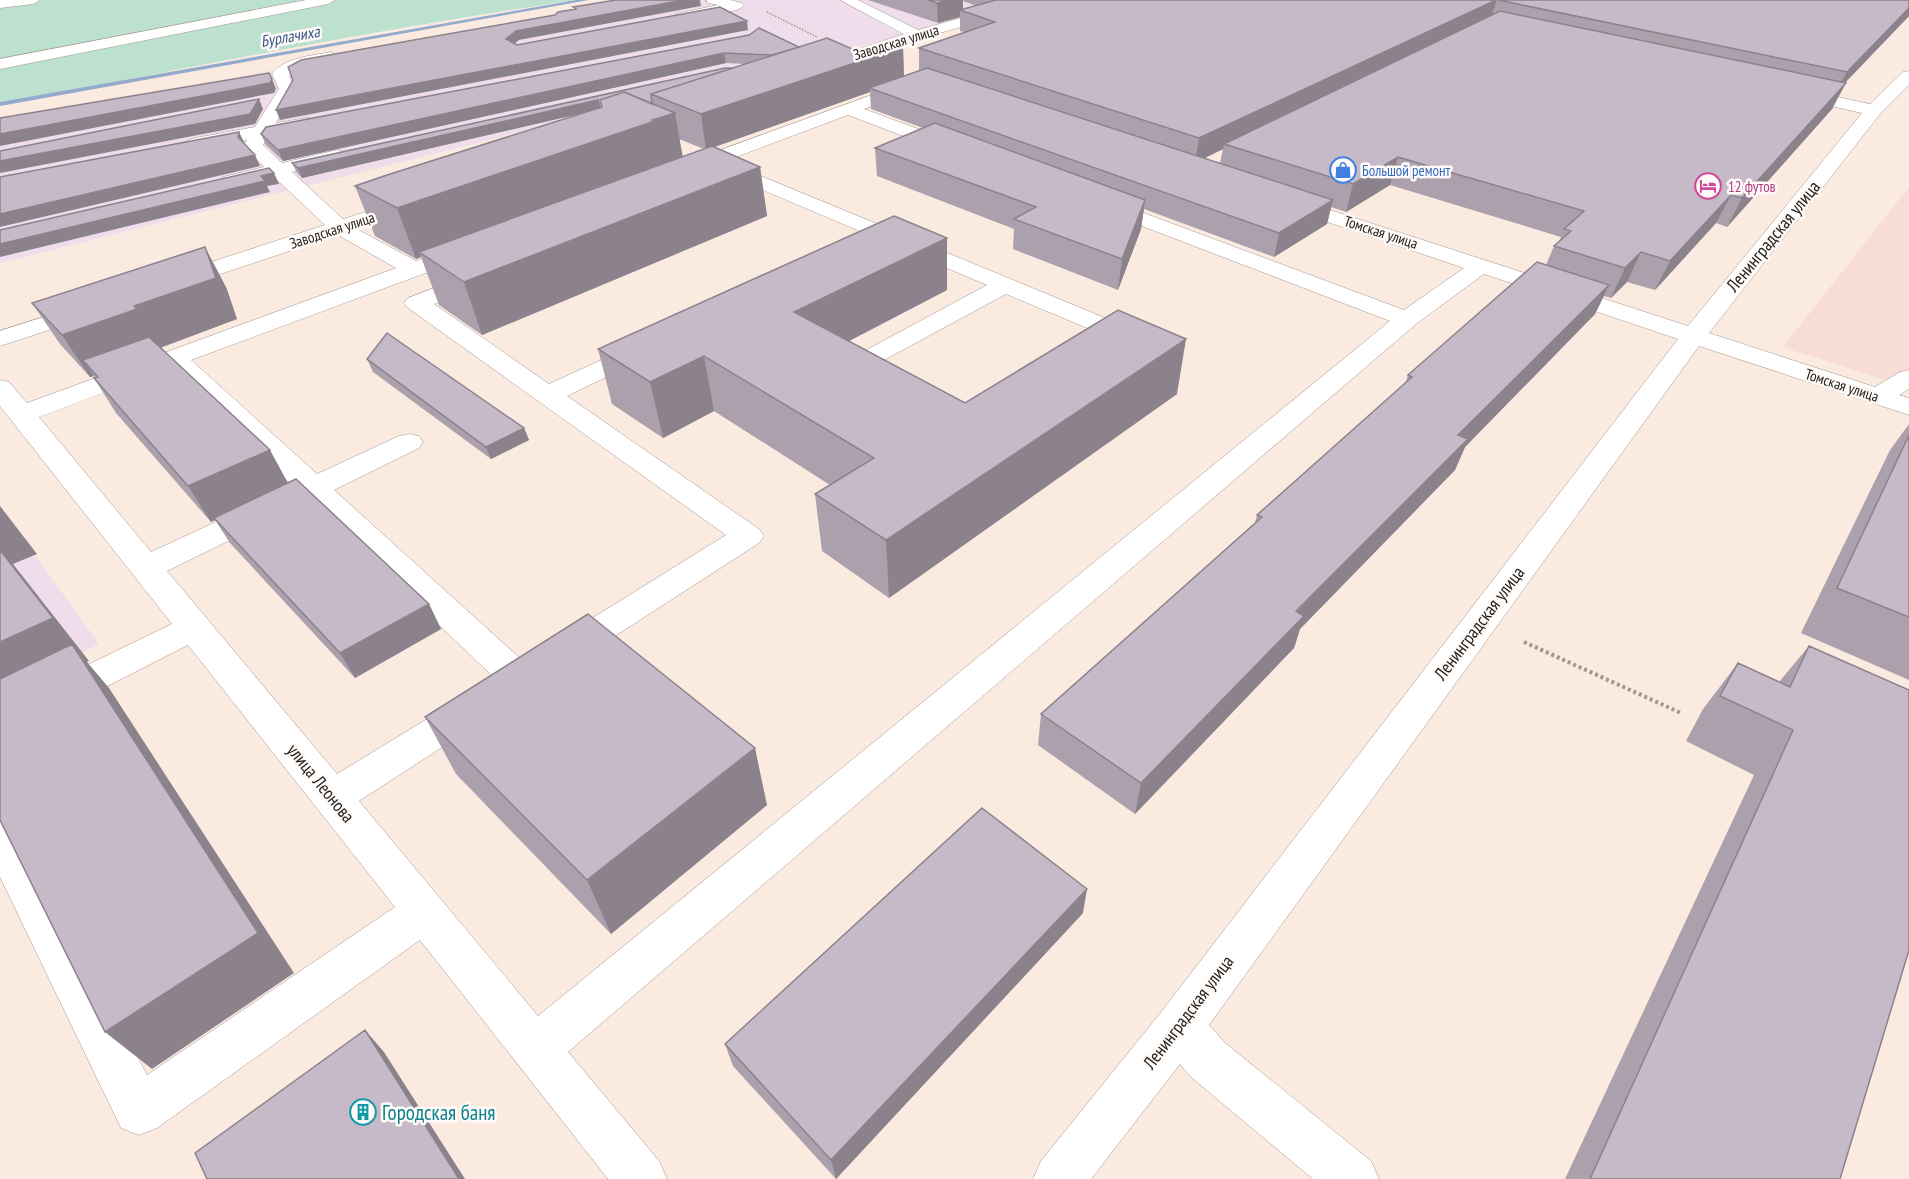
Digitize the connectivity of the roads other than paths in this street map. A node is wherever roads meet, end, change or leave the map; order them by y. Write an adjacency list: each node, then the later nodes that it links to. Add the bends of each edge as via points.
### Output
1 (33, 0): 6 (street)
2 (328, 0): 14 (street)
3 (713, 0): 9 (street, via 737,6)
4 (847, 0): 10 (street)
5 (1035, 1): 8 (street, Заводская улица)
6 (0, 4)
7 (962, 8): 8 (street)
8 (984, 16): 10 (street, Заводская улица)
9 (668, 19)
10 (917, 35): 13 (street, Заводская улица)
11 (807, 50): 13 (street, Заводская улица, via 817,56 803,73)
12 (345, 55): 17 (street, via 299,63)
13 (853, 55): 15 (street)
14 (0, 64)
15 (885, 66)
16 (1909, 76): 22 (street, Ленинградская улица)
17 (282, 85): 20 (street); 24 (street)
18 (1781, 90): 22 (street)
19 (887, 94): 21 (street)
20 (256, 104)
21 (848, 109): 28 (street); 29 (street)
22 (1874, 110): 51 (street, Ленинградская улица)
23 (321, 120): 24 (street)
24 (264, 131): 25 (street); 30 (street, via 253,146)
25 (183, 146)
26 (357, 152): 30 (street)
27 (687, 152): 29 (street)
28 (971, 155)
29 (709, 161): 31 (street); 32 (street)
30 (276, 170): 33 (street); 38 (street)
31 (744, 176): 34 (street); 39 (street)
32 (665, 177)
33 (207, 186)
34 (700, 192)
35 (1083, 197): 50 (street)
36 (1273, 197): 42 (street, Томская улица)
37 (431, 198): 38 (street, Заводская улица)
38 (340, 228): 43 (street); 47 (street, Заводская улица)
39 (884, 234): 41 (street); 46 (street)
40 (491, 241): 43 (street)
41 (853, 250)
42 (1482, 265): 50 (street); 51 (street, Томская улица)
43 (414, 269): 45 (street)
44 (492, 273): 49 (street)
45 (381, 281): 49 (street); 55 (street)
46 (1005, 285): 54 (street, via 1113,330); 57 (street, via 853,367)
47 (159, 287)
48 (113, 302): 52 (street)
49 (416, 303): 58 (street)
50 (1407, 319): 73 (street)
51 (1693, 336): 59 (street, Томская улица); 72 (street, Ленинградская улица)
52 (0, 339)
53 (664, 340): 58 (street)
54 (1084, 348)
55 (174, 358): 60 (street); 63 (street)
56 (1909, 378): 59 (street)
57 (882, 383)
58 (548, 395): 66 (street, via 748,536)
59 (1877, 397): 61 (street, Томская улица)
60 (11, 401): 64 (street, улица Леонова)
61 (1909, 407)
62 (409, 442): 63 (street)
63 (315, 487): 64 (street); 66 (street)
64 (146, 568): 65 (street, улица Леонова)
65 (195, 627): 67 (street); 68 (street, улица Леонова)
66 (520, 680): 68 (street)
67 (0, 724)
68 (333, 797): 71 (street, улица Леонова)
69 (0, 835): 70 (street)
70 (12, 890): 71 (street, via 140,1110)
71 (425, 911): 73 (street, улица Леонова)
72 (1179, 1027): 75 (street, Ленинградская улица); 76 (street, via 1208,1060)
73 (536, 1048): 74 (street, улица Леонова)
74 (641, 1179)
75 (1059, 1179)
76 (1353, 1179)

